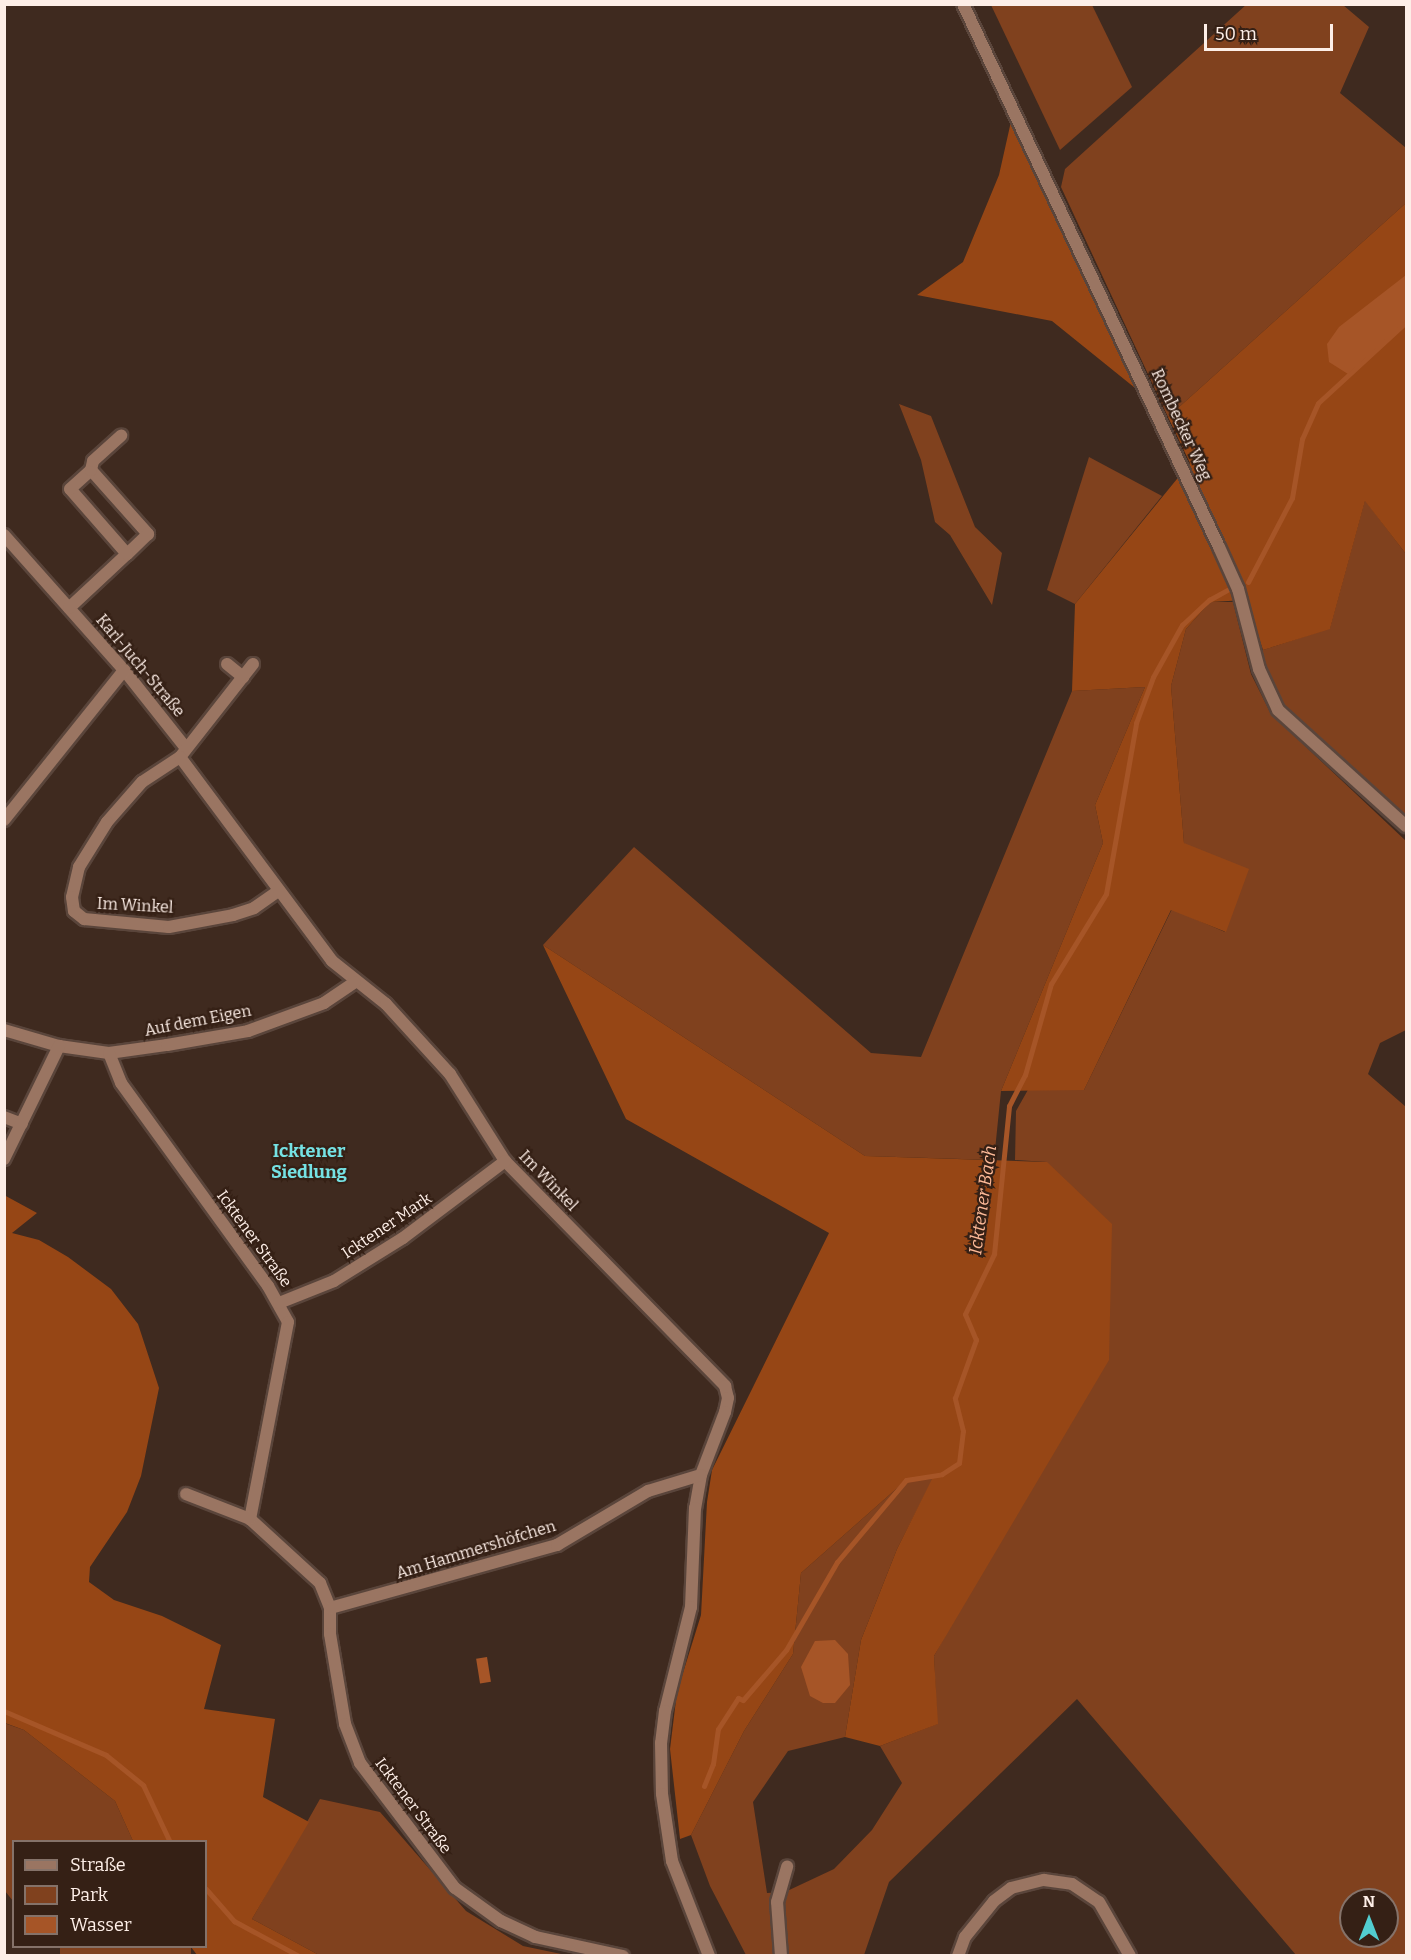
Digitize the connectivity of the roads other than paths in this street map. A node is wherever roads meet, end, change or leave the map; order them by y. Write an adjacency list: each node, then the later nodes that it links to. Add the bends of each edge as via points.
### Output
1 (963, 4): 13 (street, Rombecker Weg, via 1238,589 1259,669 1278,710)
2 (122, 436): 3 (street, via 93,461)
3 (91, 470): 5 (street, via 148,534); 5 (street, via 70,489)
4 (4, 536): 6 (street, Karl-Juch-Straße)
5 (127, 554): 6 (street)
6 (69, 608): 9 (street, Karl-Juch-Straße)
7 (227, 664): 10 (street)
8 (253, 664): 10 (street, Im Winkel)
9 (124, 670): 11 (street, Karl-Juch-Straße); 12 (street)
10 (243, 677): 11 (street, Im Winkel)
11 (183, 752): 14 (street, Im Winkel); 14 (street, Im Winkel, via 142,782 91,844 79,867 72,897 74,911 84,919 169,927 233,915 254,908)
12 (4, 820)
13 (1407, 826)
14 (278, 891): 15 (street, Im Winkel, via 332,961)
15 (355, 982): 18 (street, Auf dem Eigen, via 324,1003 248,1031); 22 (street, Im Winkel, via 390,1008 450,1074)
16 (4, 1030): 17 (street)
17 (59, 1046): 18 (street); 20 (street)
18 (109, 1053): 23 (street, Icktener Straße, via 121,1083)
19 (4, 1117): 20 (street)
20 (22, 1124): 21 (street)
21 (4, 1159)
22 (505, 1161): 23 (street, Icktener Mark, via 403,1238 334,1281); 24 (street, Im Winkel, via 725,1386 725,1412)
23 (279, 1303): 26 (street, Icktener Straße, via 288,1322)
24 (701, 1475): 27 (street, Am Hammershöfchen, via 648,1491 557,1545); 30 (street, via 695,1508 691,1607 661,1743 662,1794 672,1861)
25 (186, 1494): 26 (street, Icktener Straße)
26 (250, 1519): 27 (street, Icktener Straße, via 320,1584)
27 (330, 1608): 29 (street, Icktener Straße, via 330,1634 345,1724 360,1763 455,1887 501,1921 536,1937)
28 (787, 1866): 31 (street, via 777,1902)
29 (623, 1956)
30 (709, 1956)
31 (781, 1956)
32 (958, 1956): 33 (street, via 965,1937 994,1901 1011,1888 1044,1880 1072,1884 1099,1902)
33 (1130, 1956)

